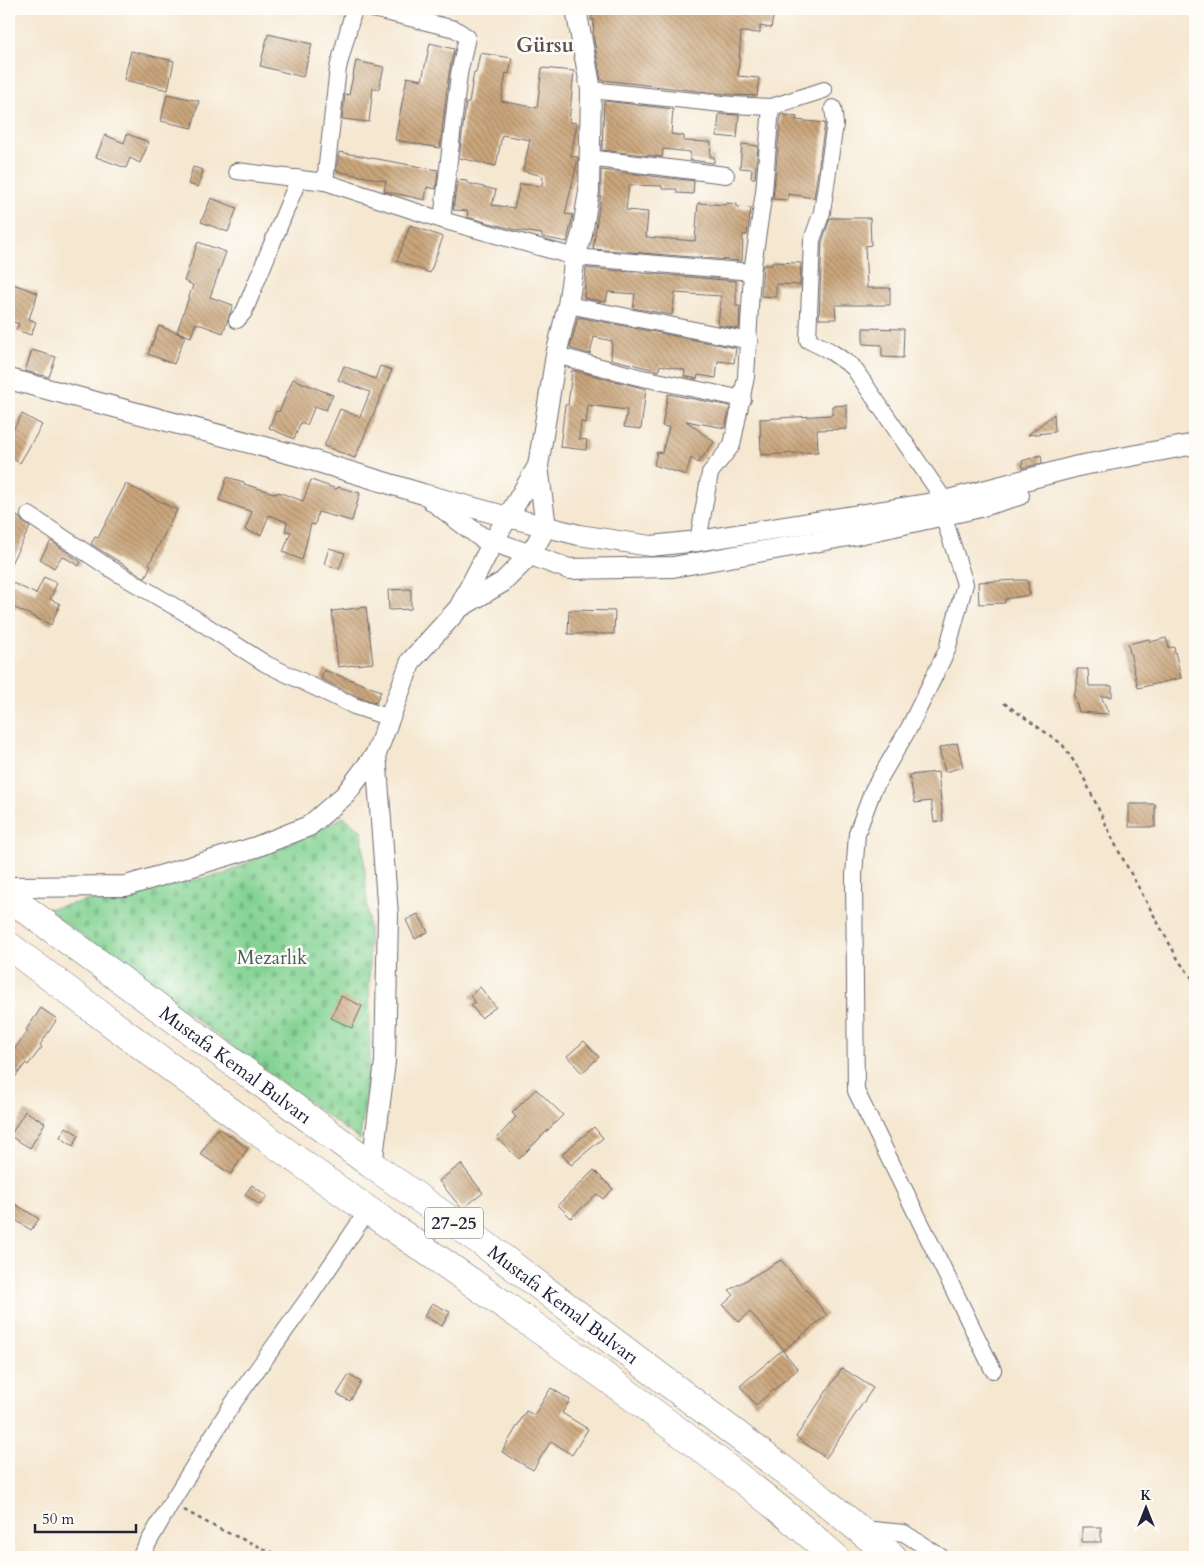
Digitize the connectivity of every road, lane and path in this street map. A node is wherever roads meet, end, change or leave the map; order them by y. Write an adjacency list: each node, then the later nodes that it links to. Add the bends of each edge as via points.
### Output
1 (354, 9): 12 (street, via 338,68)
2 (373, 9): 13 (street, via 455,29 467,37 459,74)
3 (576, 9): 4 (street)
4 (591, 90): 6 (street); 8 (street)
5 (824, 90): 6 (street)
6 (771, 107): 15 (street, via 764,192)
7 (833, 108): 26 (street, via 835,124 822,212 812,240 808,340 853,367)
8 (588, 158): 10 (street); 14 (street, via 589,192)
9 (237, 171): 11 (street)
10 (726, 175)
11 (300, 178): 12 (street); 17 (street, via 244,312)
12 (325, 182): 13 (street)
13 (442, 220): 14 (street)
14 (575, 256): 15 (street); 16 (street)
15 (752, 272): 18 (street)
16 (568, 305): 18 (street); 19 (street)
17 (237, 320)
18 (750, 341): 21 (street)
19 (556, 355): 21 (street, via 638,377); 24 (street)
20 (9, 379): 25 (street, via 295,455)
21 (743, 399): 30 (street, via 732,445 710,473)
22 (1195, 444): 26 (street, via 1078,466)
23 (1195, 451): 26 (street, via 1120,465 976,508)
24 (538, 466): 28 (street); 29 (street)
25 (424, 494): 28 (street); 31 (street, via 481,537)
26 (944, 508): 30 (street); 32 (street, via 854,535 673,567 569,570); 43 (street, via 965,584 947,650 909,728 873,790 857,833 854,876 856,1091)
27 (29, 515): 35 (street, via 266,664 354,706)
28 (508, 517): 29 (street); 31 (street)
29 (546, 527): 30 (street, via 651,546); 32 (street)
30 (698, 541)
31 (494, 542): 32 (street); 33 (street)
32 (530, 555): 33 (street, via 503,582)
33 (459, 608): 35 (street, via 411,661)
34 (1004, 703): 40 (path, via 1062,744 1081,772 1179,961)
35 (390, 718): 36 (street)
36 (376, 754): 37 (street, via 345,794 309,826 256,847 126,886); 41 (street, via 388,915 385,1062)
37 (9, 887)
38 (9, 897): 41 (highway, Mustafa Kemal Bulvarı / 27-25)
39 (9, 946): 42 (highway, Mustafa Kemal Bulvarı / 27-25)
40 (1195, 982)
41 (372, 1165): 45 (highway, Mustafa Kemal Bulvarı / 27-25, via 480,1242)
42 (368, 1210): 44 (street, via 231,1406); 48 (highway, Mustafa Kemal Bulvarı / 27-25, via 587,1362 704,1449)
43 (993, 1370)
44 (171, 1503): 46 (street); 47 (path)
45 (859, 1529): 49 (highway, Mustafa Kemal Bulvarı / 27-25); 50 (street, via 904,1533)
46 (140, 1557)
47 (282, 1557)
48 (835, 1557)
49 (894, 1557)
50 (941, 1557)

